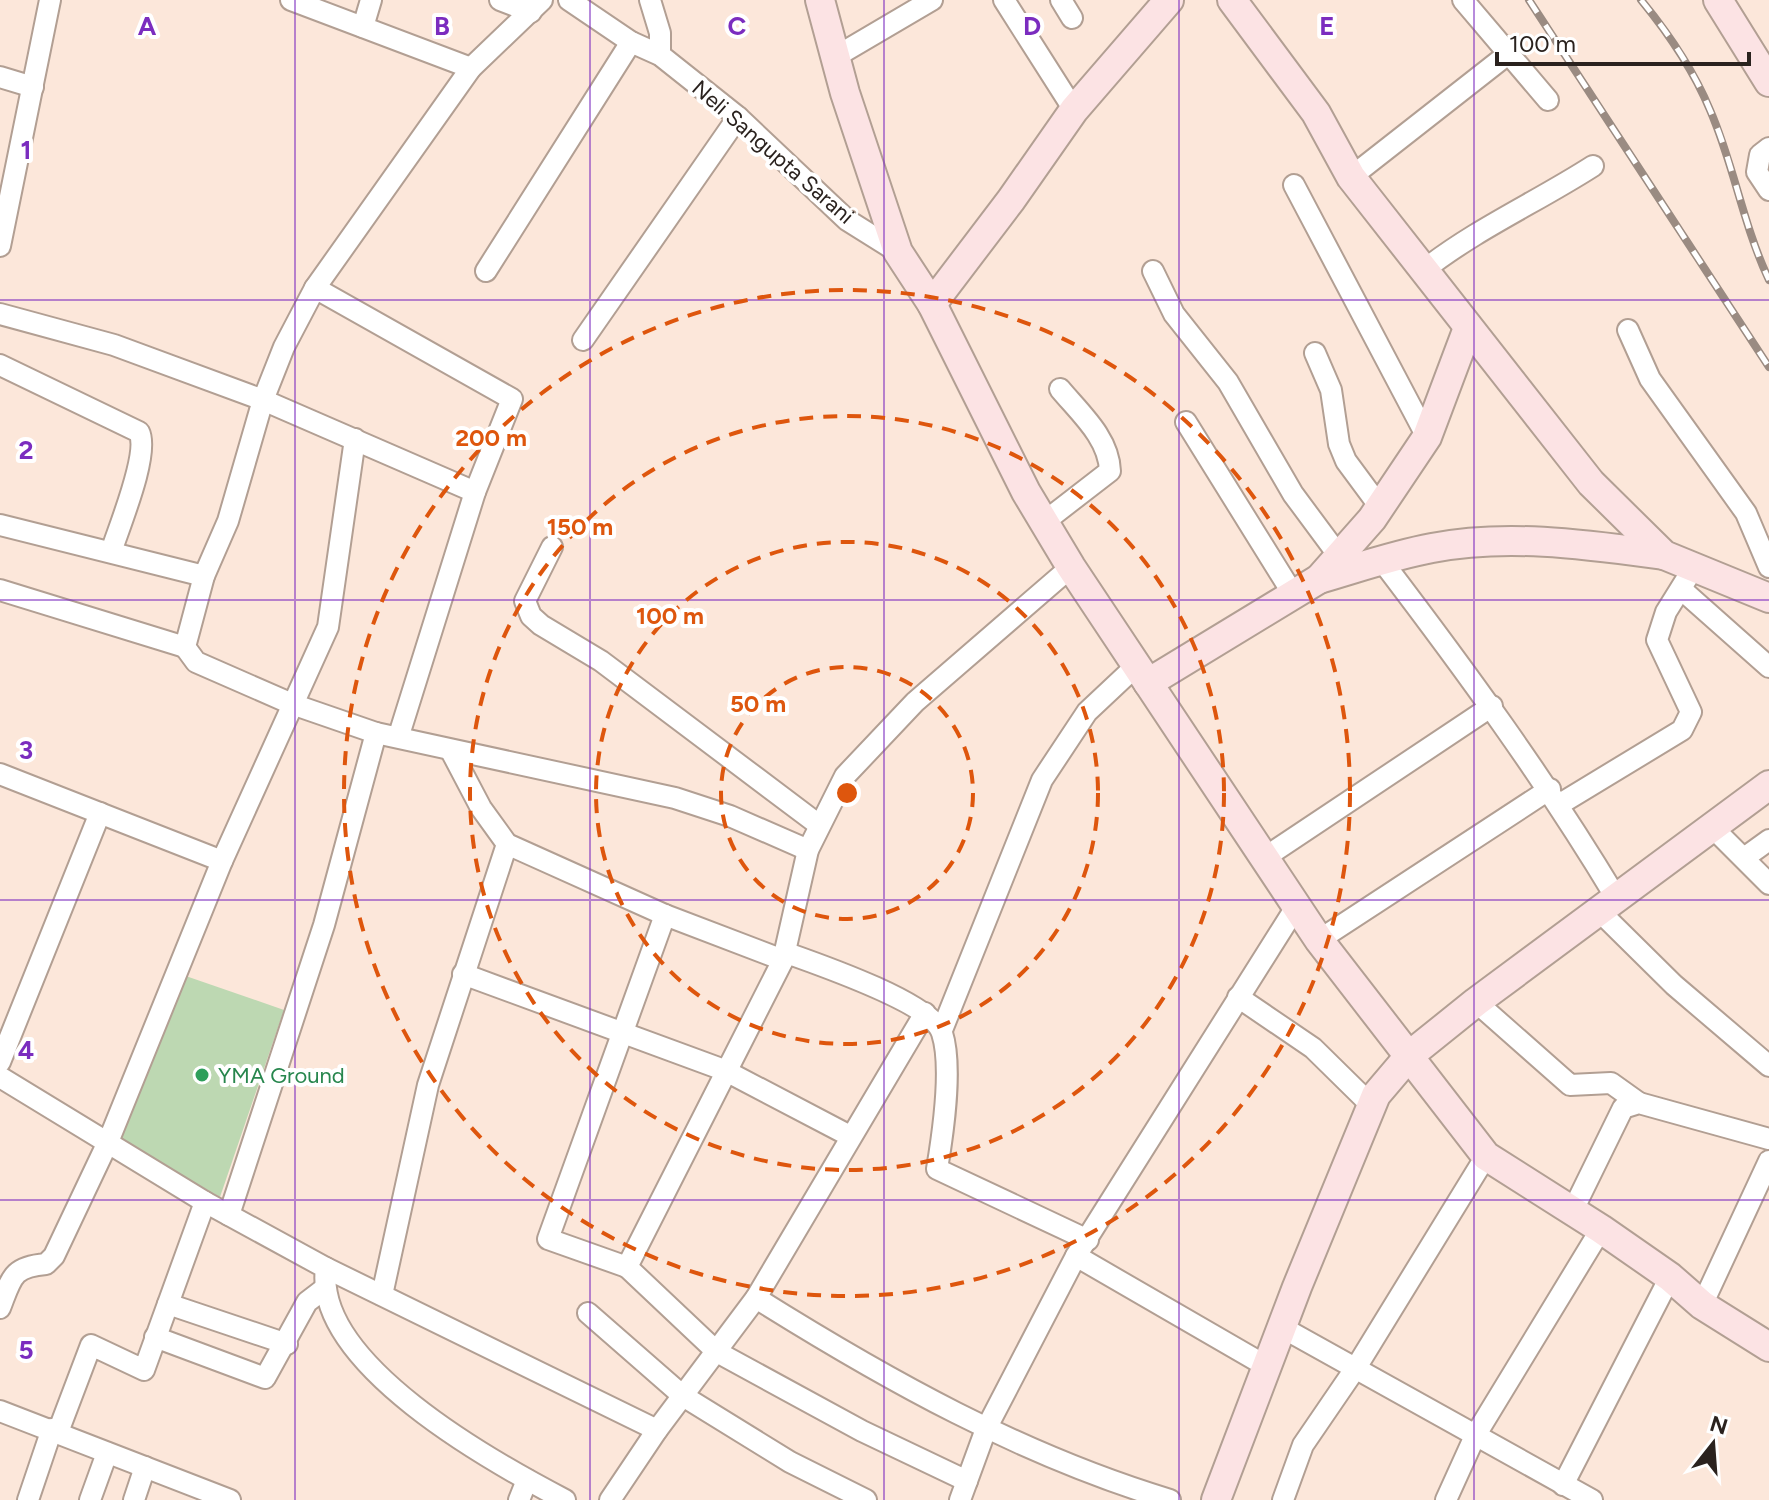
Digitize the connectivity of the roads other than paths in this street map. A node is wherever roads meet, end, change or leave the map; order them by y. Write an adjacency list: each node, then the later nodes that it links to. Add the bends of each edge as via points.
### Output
1 (50, 0): 26 (street)
2 (291, 0): 17 (street)
3 (371, 0): 17 (street)
4 (500, 0): 15 (street)
5 (569, 0): 18 (street, Neli Sangupta Sarani)
6 (650, 0): 21 (street)
7 (820, 0): 22 (street)
8 (932, 0): 22 (street)
9 (1004, 0): 28 (street)
10 (1061, 0): 16 (street)
11 (1169, 0): 28 (street)
12 (1232, 0): 32 (street, via 1316,113)
13 (1463, 0): 20 (street)
14 (1718, 0): 19 (street)
15 (536, 6): 23 (street)
16 (1072, 18)
17 (363, 27): 23 (street)
18 (631, 42): 21 (street, Neli Sangupta Sarani); 38 (street)
19 (1761, 49): 25 (street)
20 (1508, 54): 27 (street); 32 (street)
21 (660, 55): 29 (street, Neli Sangupta Sarani)
22 (835, 57): 36 (street)
23 (471, 68): 40 (street)
24 (0, 77): 26 (street)
25 (1769, 82)
26 (33, 87): 35 (street)
27 (1548, 100)
28 (1074, 110): 41 (street)
29 (738, 117): 36 (street, Neli Sangupta Sarani, via 847,220); 45 (street)
30 (1769, 148): 34 (street, via 1760,155 1757,172)
31 (1593, 166): 37 (street, via 1462,240)
32 (1351, 177): 37 (street)
33 (1294, 185): 51 (street)
34 (1769, 190)
35 (0, 246)
36 (898, 252): 41 (street)
37 (1424, 270): 43 (street)
38 (486, 271)
39 (1153, 271): 60 (street, via 1174,314 1228,382 1293,494)
40 (315, 288): 49 (street); 53 (street, via 512,399)
41 (932, 304): 55 (street)
42 (0, 314): 49 (street, via 114,345)
43 (1468, 328): 51 (street); 59 (street, via 1591,483)
44 (1628, 330): 63 (street, via 1650,379 1746,513)
45 (583, 340)
46 (1315, 353): 54 (street, via 1331,390 1342,452)
47 (0, 365): 58 (street, via 139,432 140,459)
48 (1060, 389): 55 (street, via 1101,439 1110,456 1110,471)
49 (263, 400): 52 (street); 64 (street, via 228,521)
50 (1186, 422): 68 (street)
51 (1427, 437): 54 (street)
52 (355, 439): 53 (street); 73 (street, via 328,627)
53 (475, 492): 76 (street)
54 (1380, 507): 60 (street)
55 (1044, 522): 62 (street)
56 (0, 525): 58 (street)
57 (552, 547): 82 (street, via 525,601 531,616 601,661)
58 (111, 552): 64 (street)
59 (1664, 555): 61 (street, via 1493,541 1432,547); 65 (street)
60 (1339, 556): 66 (street)
61 (1382, 561): 66 (street); 74 (street)
62 (1071, 567): 72 (street); 82 (street, via 915,702 845,776)
63 (1769, 567)
64 (204, 576): 70 (street)
65 (1688, 578): 69 (street); 71 (street); 80 (street, via 1659,626 1657,640 1691,712 1682,730)
66 (1319, 579): 68 (street)
67 (0, 590): 70 (street)
68 (1293, 594): 72 (street)
69 (1769, 598)
70 (185, 647): 73 (street, via 196,662)
71 (1769, 667)
72 (1142, 674): 87 (street); 100 (street, via 1087,712 1042,780)
73 (292, 704): 75 (street); 89 (street)
74 (1492, 706): 80 (street); 87 (street)
75 (376, 733): 76 (street); 116 (street, via 324,925)
76 (399, 735): 77 (street)
77 (451, 751): 85 (street); 86 (street, via 675,798)
78 (0, 774): 81 (street)
79 (1769, 785): 83 (street)
80 (1555, 797): 91 (street); 94 (street)
81 (100, 813): 89 (street); 103 (street)
82 (819, 825): 86 (street)
83 (1711, 826): 88 (street); 91 (street)
84 (1769, 840): 88 (street)
85 (507, 844): 93 (street); 96 (street)
86 (808, 850): 95 (street)
87 (1264, 858): 92 (street)
88 (1744, 858): 90 (street)
89 (222, 861): 111 (street)
90 (1769, 884)
91 (1606, 902): 98 (street); 104 (street, via 1674,985)
92 (1296, 907): 94 (street); 97 (street)
93 (665, 915): 95 (street); 101 (street)
94 (1319, 940): 102 (street)
95 (783, 956): 99 (street, via 856,978); 105 (street)
96 (463, 974): 101 (street); 123 (street, via 428,1085)
97 (1238, 997): 108 (street, via 1313,1048); 118 (street)
98 (1476, 1002): 102 (street); 107 (street, via 1570,1085 1611,1083)
99 (925, 1013): 100 (street); 109 (street)
100 (942, 1030): 118 (street, via 946,1115 937,1169)
101 (624, 1031): 105 (street); 119 (street, via 548,1239)
102 (1410, 1055): 108 (street); 112 (street)
103 (0, 1062)
104 (1769, 1066)
105 (724, 1070): 109 (street); 119 (street)
106 (0, 1077): 111 (street)
107 (1639, 1103): 110 (street); 115 (street, via 1623,1108)
108 (1371, 1105): 129 (street)
109 (850, 1136): 124 (street)
110 (1769, 1139)
111 (108, 1142): 114 (street); 127 (street, via 54,1256 46,1264 22,1266)
112 (1486, 1156): 115 (street); 134 (street)
113 (1769, 1161): 126 (street)
114 (205, 1202): 116 (street); 125 (street)
115 (1572, 1212): 117 (street)
116 (229, 1215): 120 (street)
117 (1601, 1229): 121 (street); 141 (street)
118 (1082, 1248): 135 (street); 138 (street)
119 (627, 1267): 133 (street)
120 (326, 1268): 122 (street); 123 (street)
121 (1670, 1277): 126 (street); 145 (street)
122 (324, 1289): 131 (street, via 307,1302); 144 (street, via 340,1331 377,1374 421,1411)
123 (382, 1295): 139 (street)
124 (756, 1298): 133 (street); 138 (street, via 870,1369)
125 (168, 1304): 130 (street); 131 (street)
126 (1702, 1305): 132 (street)
127 (0, 1308)
128 (588, 1313): 136 (street)
129 (1283, 1328): 134 (street); 135 (street)
130 (155, 1337): 131 (street, via 265,1378); 140 (street, via 144,1370 91,1345)
131 (287, 1344)
132 (1769, 1347)
133 (717, 1352): 136 (street); 146 (street)
134 (1357, 1366): 141 (street); 157 (street, via 1303,1445)
135 (1268, 1367): 156 (street)
136 (683, 1396): 139 (street); 154 (street, via 790,1462)
137 (0, 1411): 140 (street)
138 (986, 1429): 146 (street); 155 (street, via 1098,1478)
139 (657, 1430): 153 (street)
140 (55, 1431): 142 (street); 148 (street)
141 (1475, 1436): 145 (street); 158 (street)
142 (107, 1453): 143 (street); 149 (street)
143 (145, 1467): 147 (street); 150 (street)
144 (527, 1480): 151 (street); 152 (street)
145 (1563, 1485): 159 (street)
146 (963, 1490)
147 (218, 1498)
148 (28, 1500)
149 (90, 1500)
150 (134, 1500)
151 (519, 1500)
152 (565, 1500)
153 (610, 1500)
154 (866, 1500)
155 (1170, 1500)
156 (1216, 1500)
157 (1283, 1500)
158 (1446, 1500)
159 (1592, 1500)

